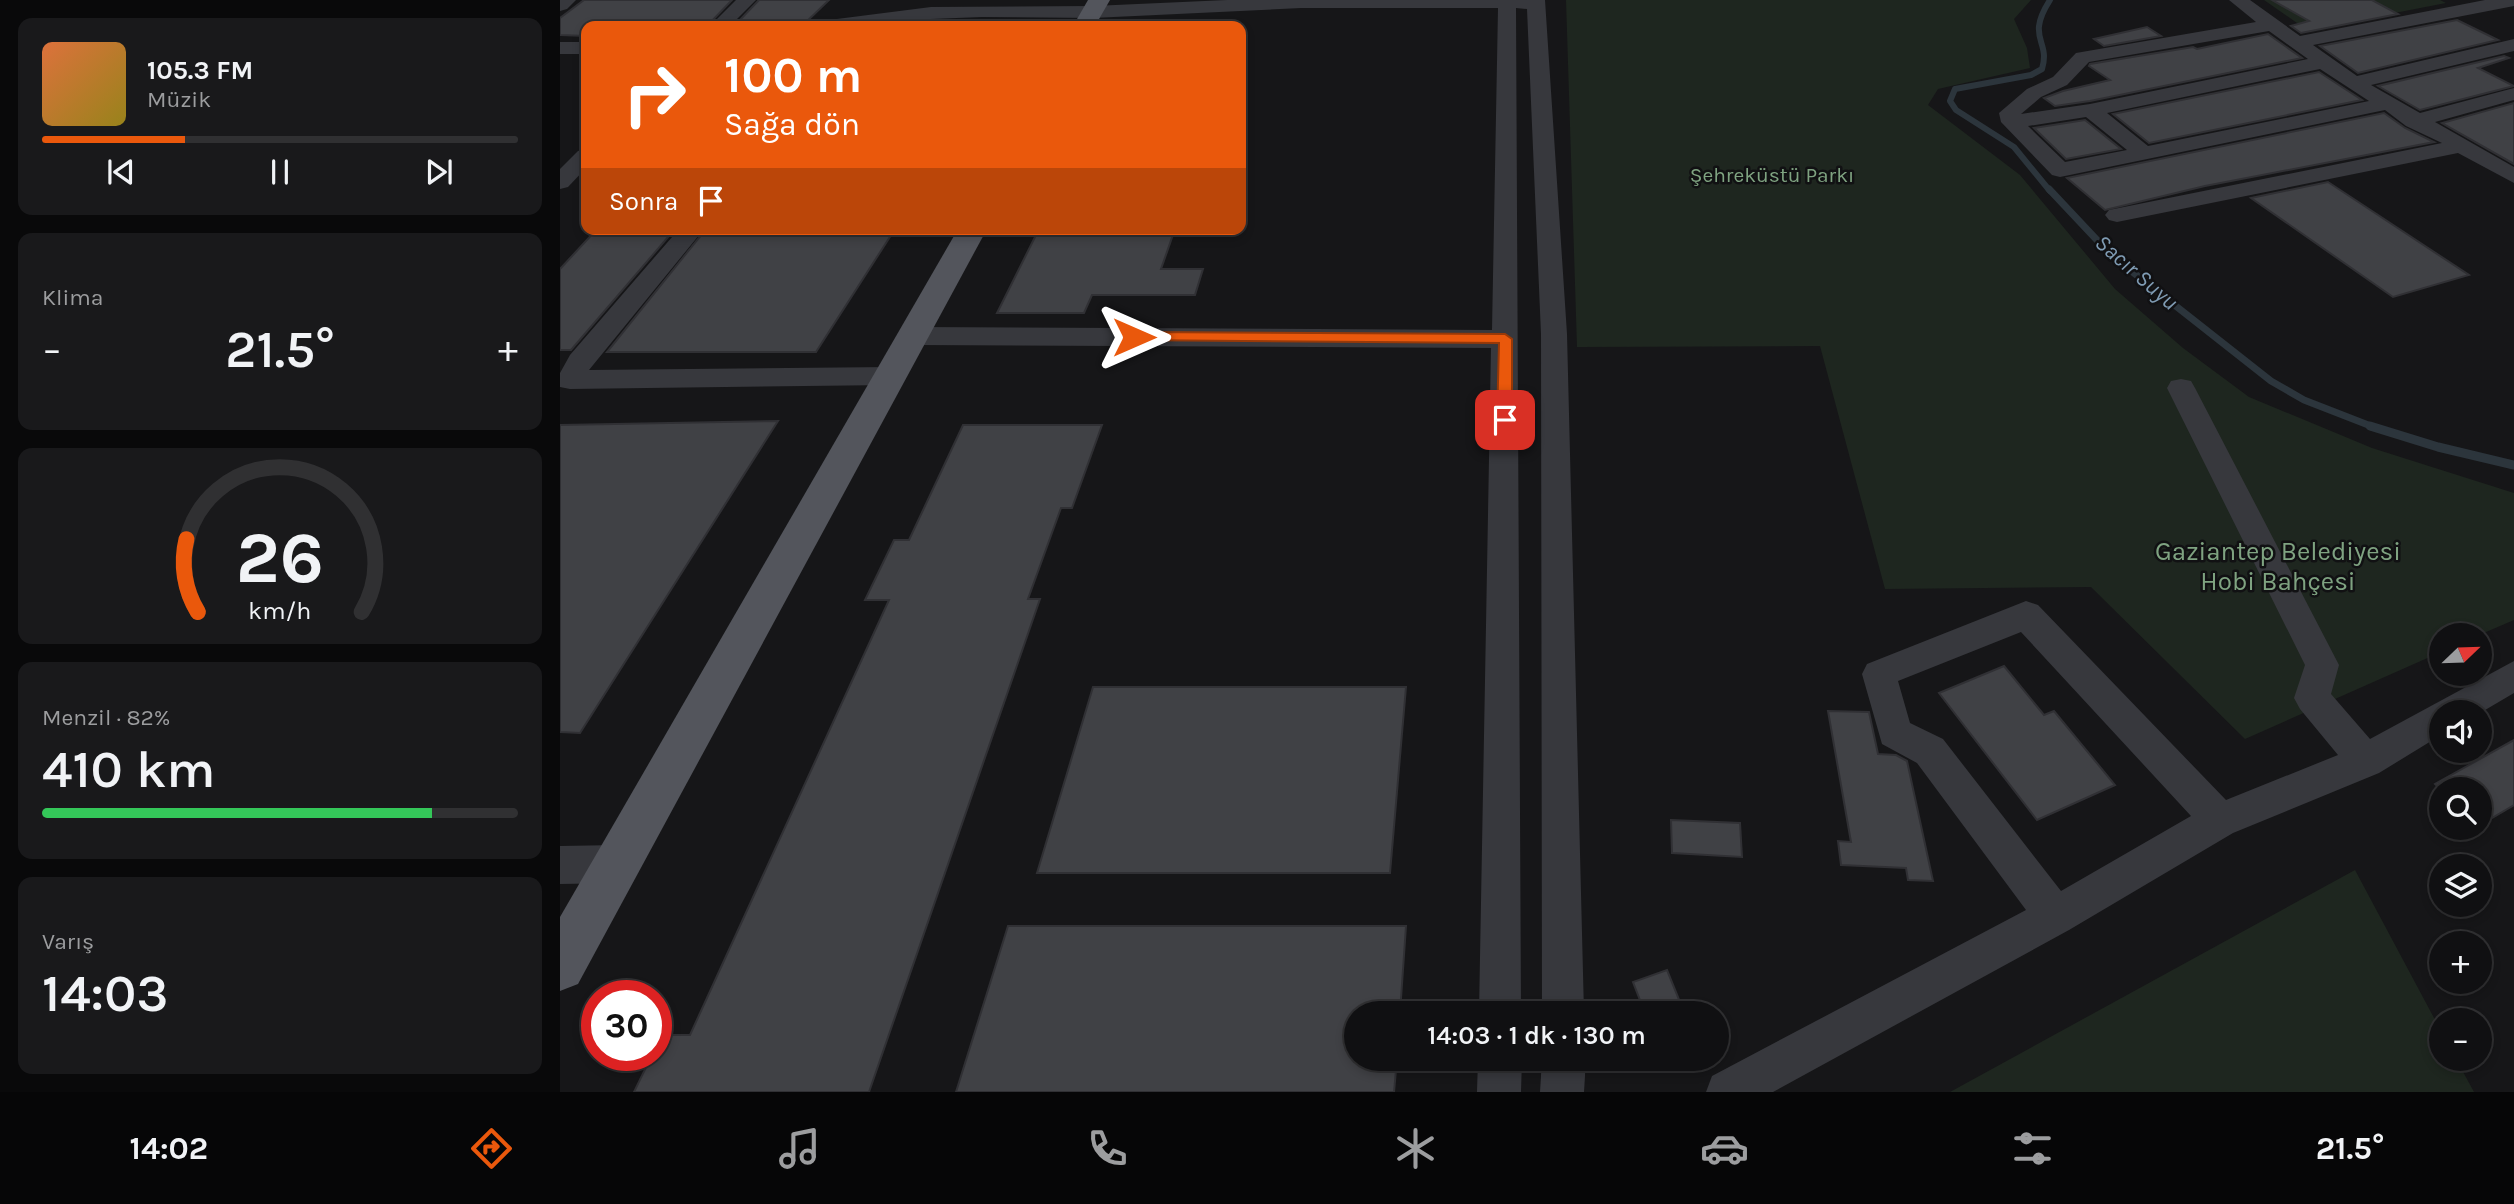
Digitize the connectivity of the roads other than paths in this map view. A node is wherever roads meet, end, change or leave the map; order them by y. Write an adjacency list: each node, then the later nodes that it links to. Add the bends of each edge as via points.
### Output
1 (567, 0): 6 (street)
2 (747, 0): 10 (street)
3 (2238, 0): 13 (street)
4 (2514, 0): 7 (street)
5 (1521, 1): 9 (street, via 1301,2); 38 (street); 52 (street, via 1554,334)
6 (560, 5)
7 (2460, 5): 14 (street)
8 (956, 12): 9 (street); 11 (street); 12 (street)
9 (1087, 17)
10 (724, 21)
11 (889, 21)
12 (968, 21)
13 (2272, 25): 14 (street); 24 (street, via 2083,57 2060,81 2023,100 2010,113)
14 (2297, 42): 18 (street)
15 (2514, 46): 19 (street)
16 (560, 48): 17 (street)
17 (581, 48)
18 (2324, 62): 19 (street); 22 (street)
19 (2353, 83): 21 (street)
20 (2514, 94): 23 (street)
21 (2386, 104): 23 (street); 26 (street)
22 (2090, 110): 24 (street); 26 (street)
23 (2414, 121): 25 (street)
24 (2012, 122): 26 (street, via 2060,170)
25 (2461, 146): 31 (street); 34 (street)
26 (2144, 153)
27 (560, 154): 29 (street)
28 (2514, 154): 31 (street)
29 (581, 155)
30 (581, 160): 33 (street)
31 (2487, 161): 32 (street)
32 (2514, 176)
33 (560, 182)
34 (2117, 215)
35 (687, 235): 40 (street)
36 (970, 235): 37 (main road)
37 (915, 335): 38 (street); 39 (main road)
38 (1505, 339): 51 (street)
39 (891, 376): 40 (street); 47 (main road)
40 (563, 384)
41 (2182, 388): 45 (street, via 2322,665 2312,698)
42 (2514, 676): 43 (street)
43 (2471, 700)
44 (2429, 724): 45 (street)
45 (2366, 761): 46 (street)
46 (2220, 820): 49 (street); 49 (street, via 2026,615 1879,674 1895,733 1930,751)
47 (618, 864): 48 (street); 50 (main road)
48 (560, 865)
49 (2055, 916): 55 (street)
50 (560, 966)
51 (1500, 1001)
52 (1563, 1001)
53 (1500, 1071): 56 (street)
54 (1563, 1071): 57 (street)
55 (1753, 1085)
56 (1499, 1092)
57 (1562, 1092)

